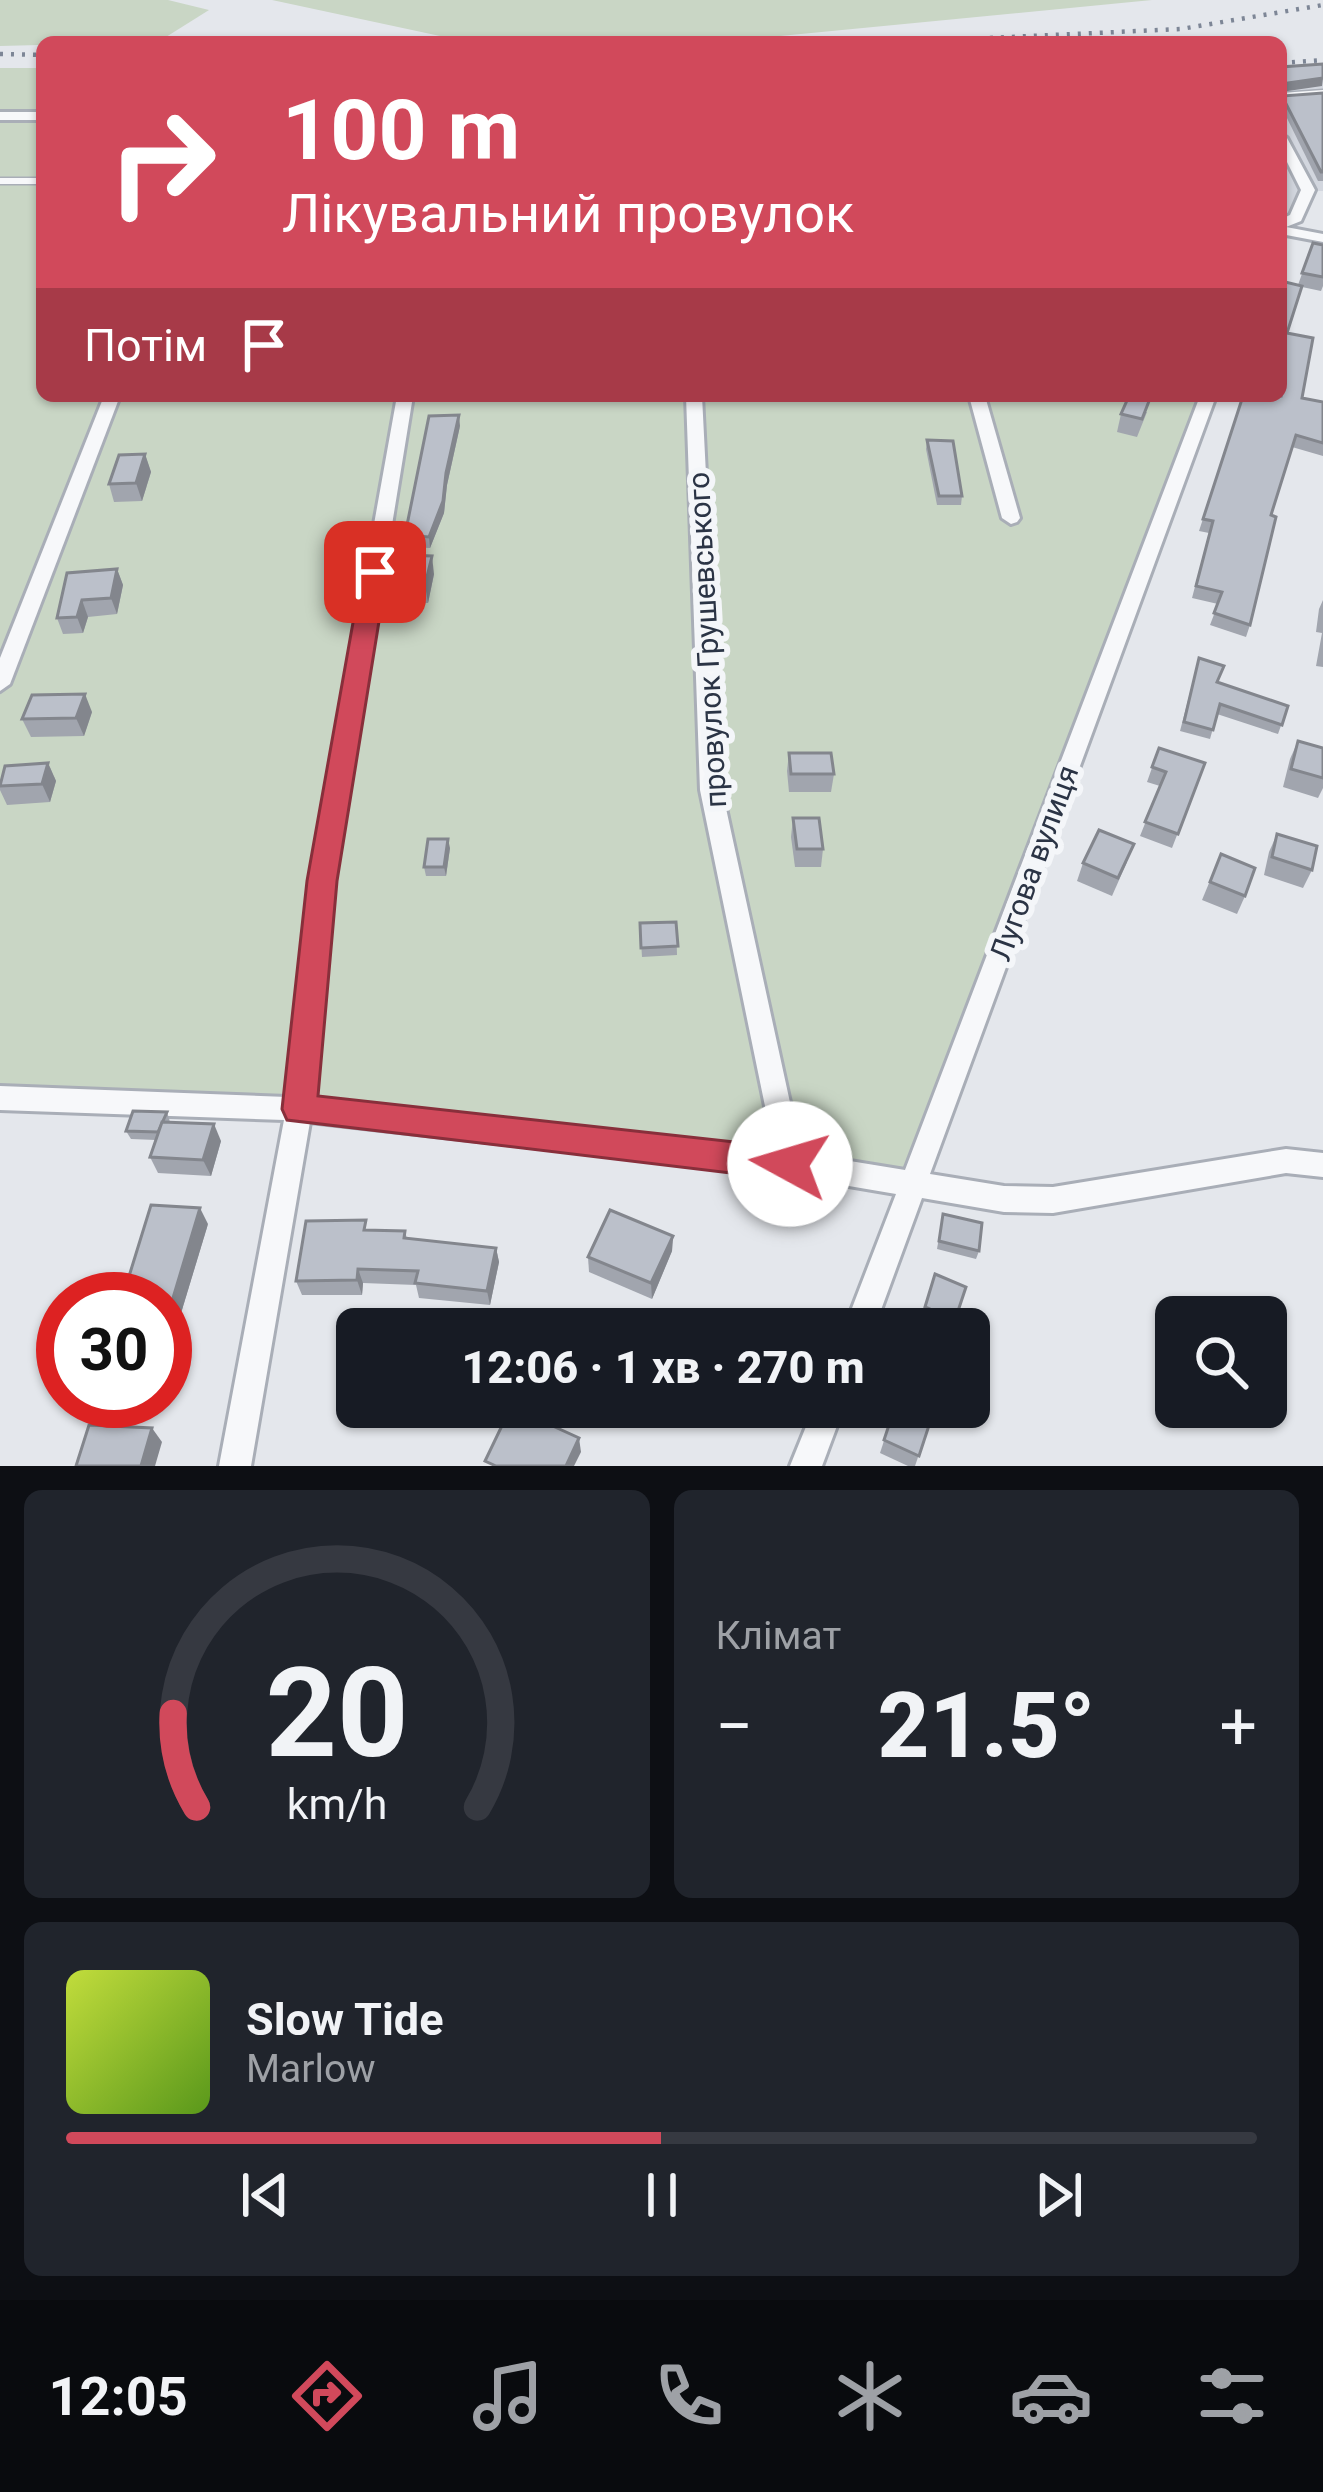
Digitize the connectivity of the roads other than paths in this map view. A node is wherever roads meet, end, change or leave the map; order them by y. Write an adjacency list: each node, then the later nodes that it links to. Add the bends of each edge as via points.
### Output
1 (1323, 92): 2 (lane)
2 (1287, 95)
3 (0, 116): 4 (street)
4 (36, 116)
5 (1287, 147): 8 (street)
6 (36, 181): 7 (lane)
7 (0, 182)
8 (1316, 190): 9 (street)
9 (1287, 223)
10 (1287, 229): 11 (street)
11 (1323, 238)
12 (110, 402): 18 (street)
13 (404, 402): 20 (street, via 322,881)
14 (694, 402): 21 (street, провулок Грушевського, via 711,790)
15 (979, 402): 17 (street)
16 (1206, 402): 23 (street, Лугова вулиця)
17 (1011, 518)
18 (0, 684)
19 (0, 1098): 20 (street)
20 (299, 1109): 21 (street); 26 (street)
21 (790, 1164): 23 (street)
22 (1323, 1165): 23 (street, via 1286,1161 1053,1200)
23 (916, 1183): 24 (street, Лугова вулиця)
24 (867, 1308)
25 (821, 1428): 27 (street)
26 (235, 1466)
27 (806, 1466)

